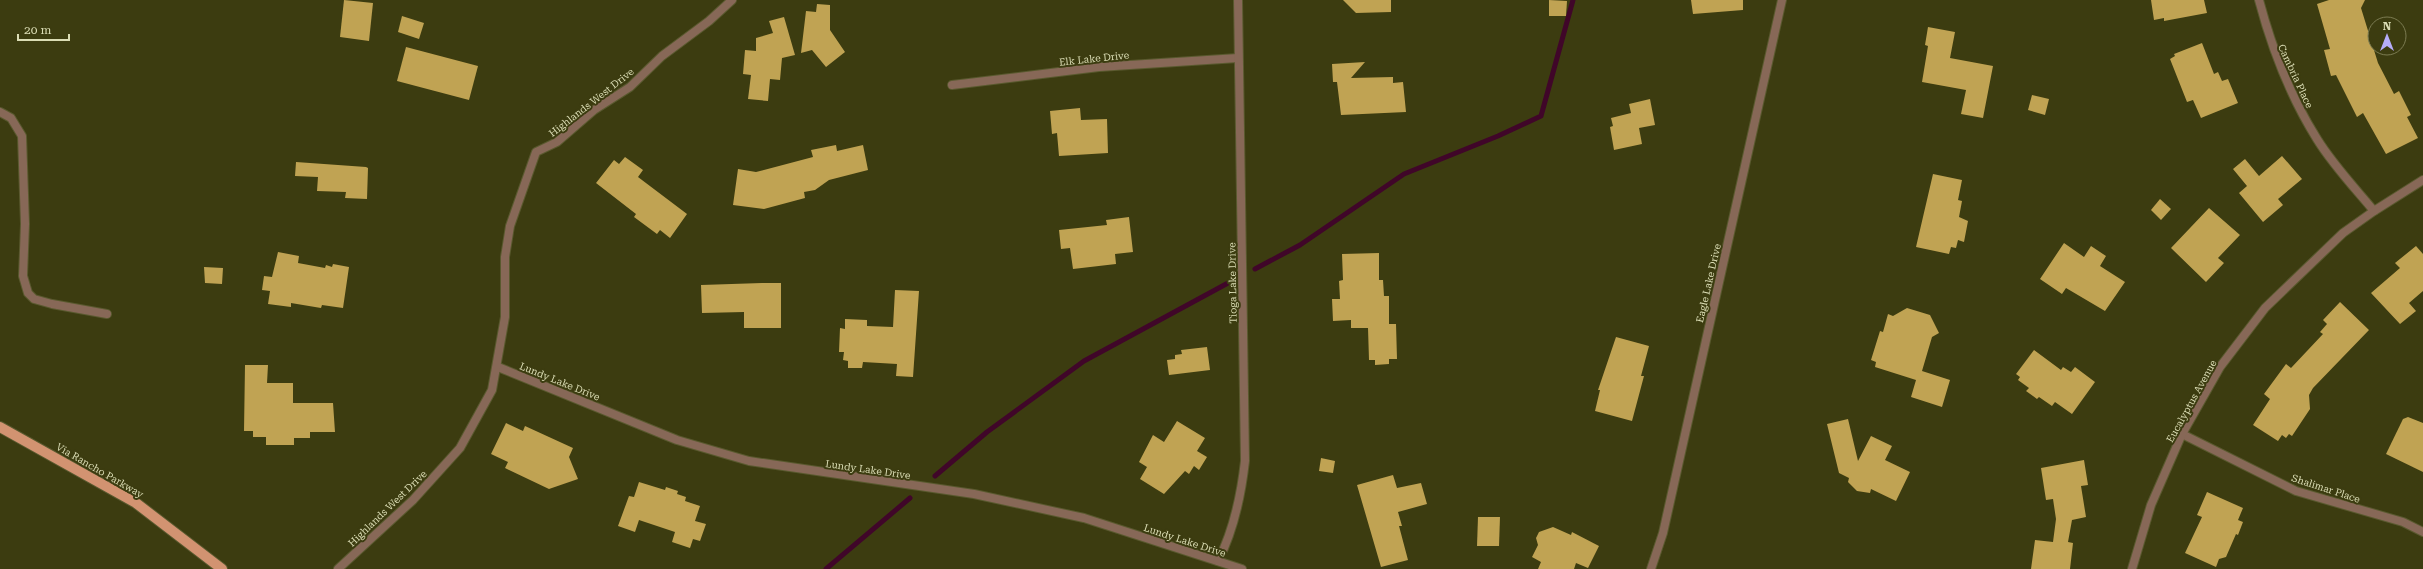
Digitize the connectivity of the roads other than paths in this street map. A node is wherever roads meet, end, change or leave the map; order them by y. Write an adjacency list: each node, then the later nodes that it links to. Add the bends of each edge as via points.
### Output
1 (732, 0): 11 (street, Highlands West Drive, via 709,21 662,56 630,87 594,110 557,142 536,152 509,234 505,257 505,317)
2 (1238, 0): 5 (street, Tioga Lake Drive)
3 (1782, 0): 19 (street, Eagle Lake Drive, via 1663,533)
4 (2259, 0): 9 (street, Cambria Place, via 2270,44 2294,100 2318,141)
5 (1238, 58): 6 (street, Elk Lake Drive, via 1098,67); 15 (street, Tioga Lake Drive, via 1245,461 1241,492 1227,544)
6 (952, 85)
7 (0, 112): 10 (street, via 11,118 22,136 25,224 23,276 28,293 34,299 52,304)
8 (2423, 180): 9 (street, Eucalyptus Avenue)
9 (2374, 211): 13 (street, Eucalyptus Avenue, via 2343,233 2265,308 2220,366)
10 (107, 314)
11 (498, 366): 15 (street, Lundy Lake Drive, via 677,440 749,461 988,498 1084,518); 17 (street, Highlands West Drive, via 492,390 460,448 413,500)
12 (0, 427): 16 (main road, Via Rancho Parkway, via 136,503)
13 (2182, 434): 14 (street, Shalimar Place, via 2296,491 2403,522); 20 (street, Eucalyptus Avenue, via 2151,505)
14 (2423, 532)
15 (1218, 561): 18 (street, Lundy Lake Drive)
16 (222, 569)
17 (338, 569)
18 (1242, 569)
19 (1651, 569)
20 (2132, 569)

